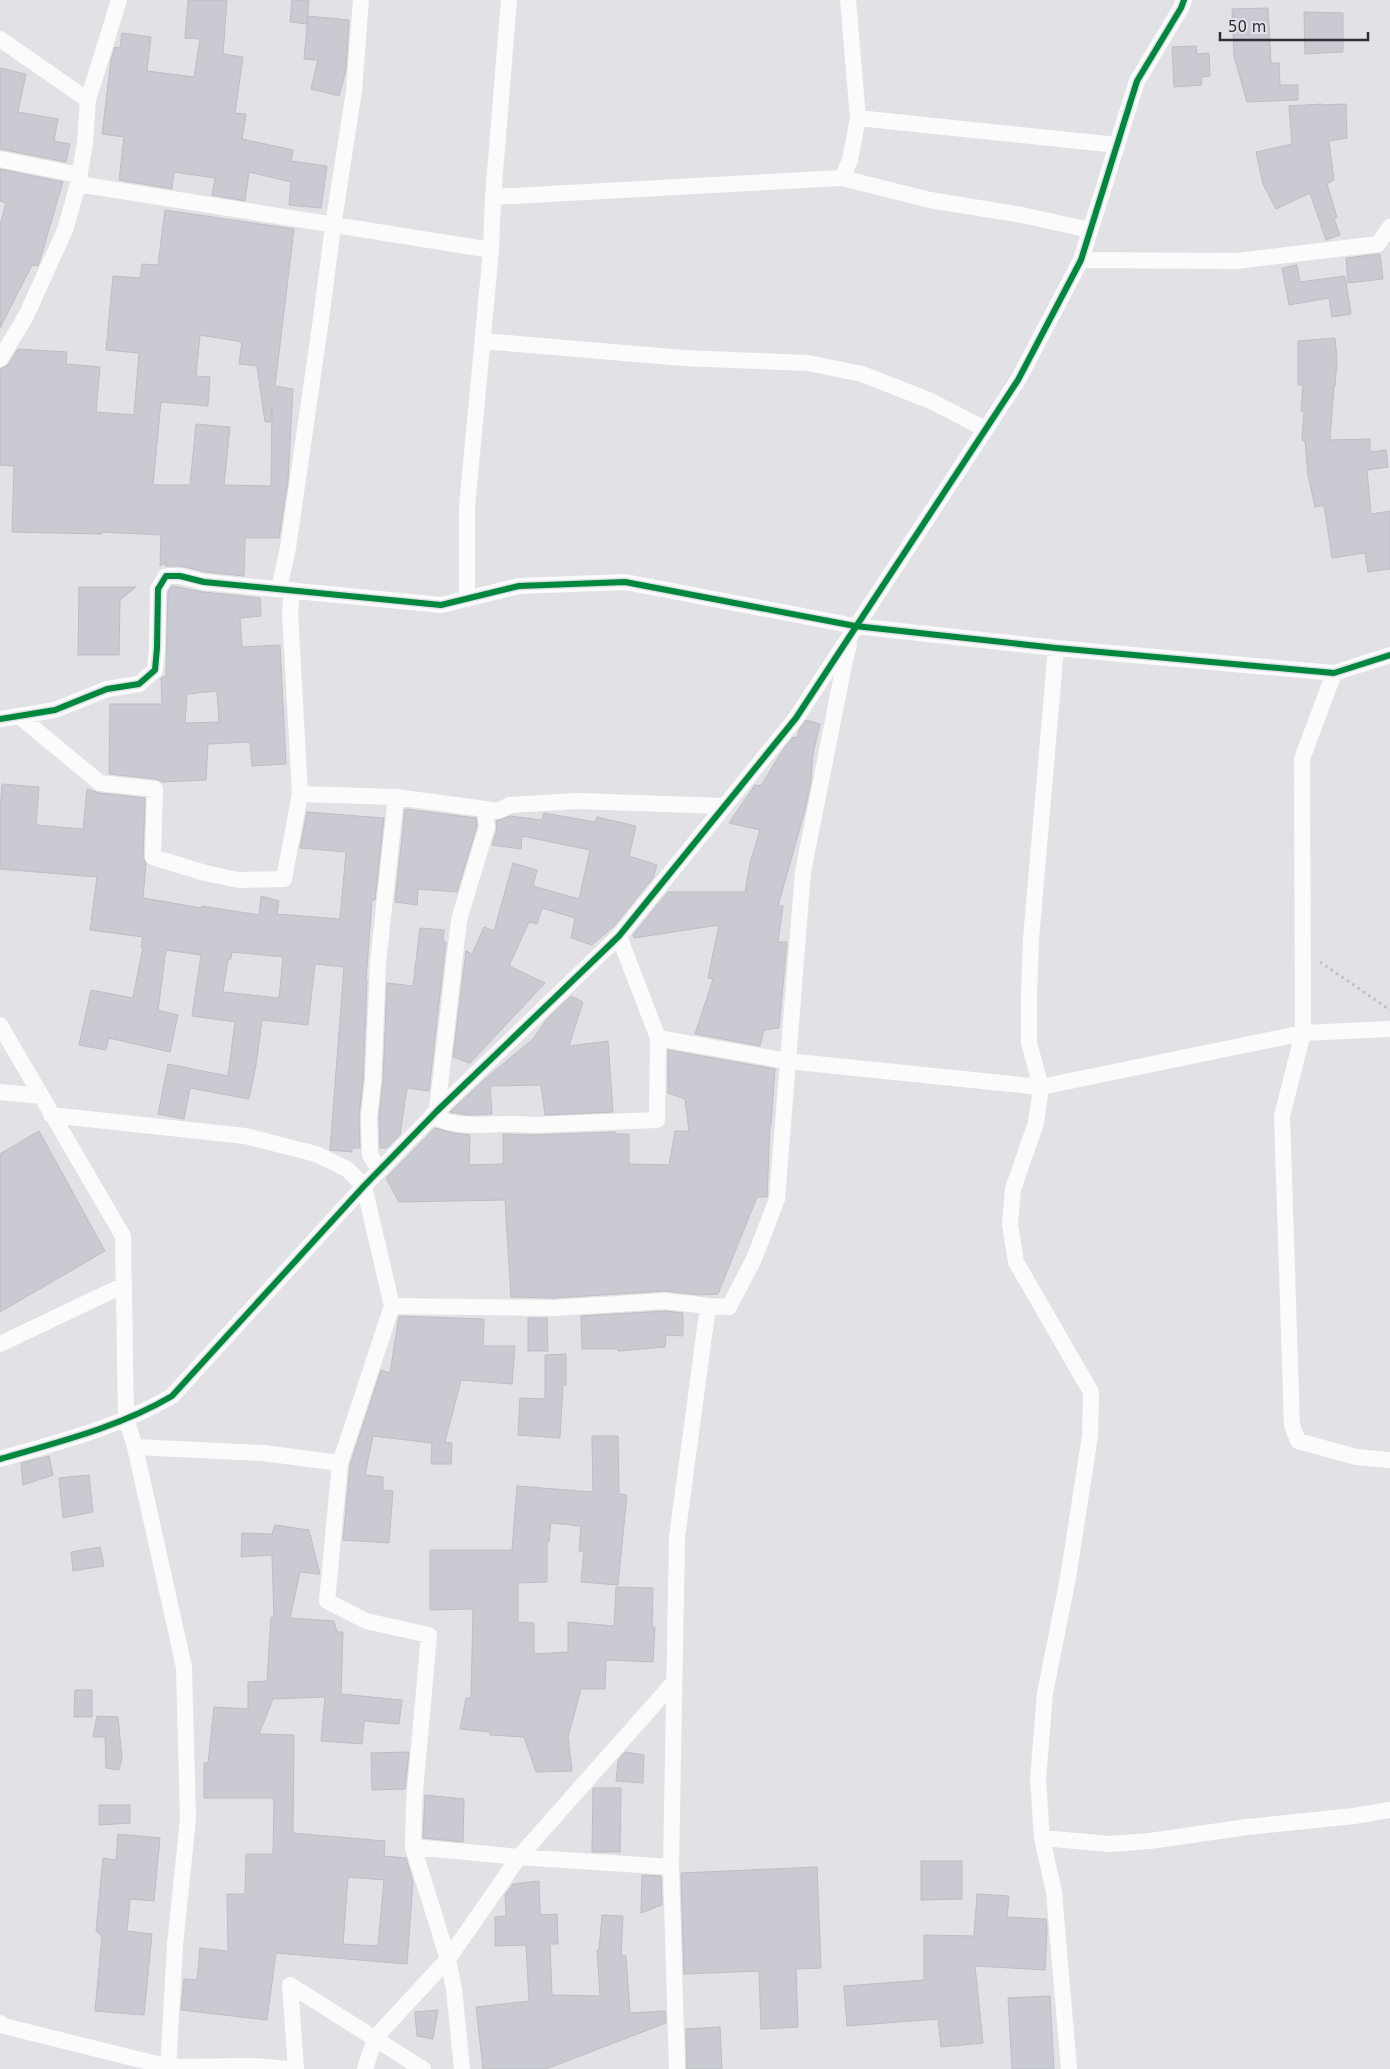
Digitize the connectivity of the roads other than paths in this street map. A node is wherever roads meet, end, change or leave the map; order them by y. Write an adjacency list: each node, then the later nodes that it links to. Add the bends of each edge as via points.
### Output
1 (119, 0): 7 (street)
2 (360, 0): 14 (street, via 354,90)
3 (509, 0): 13 (street)
4 (848, 0): 8 (street)
5 (1184, 0): 9 (street, via 1137,80)
6 (0, 39): 7 (street)
7 (88, 100): 12 (street, via 86,143)
8 (858, 118): 9 (street); 11 (street, via 850,160)
9 (1117, 145): 16 (street)
10 (0, 159): 12 (street)
11 (842, 178): 13 (street); 16 (street, via 930,200)
12 (79, 180): 14 (street); 20 (street, via 65,230 26,316)
13 (493, 197): 17 (street)
14 (333, 226): 17 (street); 22 (street, via 288,548)
15 (1390, 227): 18 (street, via 1378,244 1237,260)
16 (1090, 230): 18 (street)
17 (491, 250): 19 (street)
18 (1081, 260): 21 (street, via 1018,380)
19 (483, 341): 21 (street, via 683,358 808,363 862,374 930,400); 23 (street, via 467,507)
20 (0, 359)
21 (985, 429): 24 (street)
22 (285, 590): 23 (street, via 441,605); 28 (street, via 166,576 158,589 155,670 139,684 108,689 55,710); 30 (street, via 290,612)
23 (467, 598): 24 (street, via 520,586 625,582)
24 (855, 626): 25 (street); 32 (street, via 796,718); 39 (street, via 844,660 803,872)
25 (1056, 648): 27 (street); 40 (street, via 1029,996 1029,1043)
26 (1390, 654): 27 (street)
27 (1334, 673): 37 (street, via 1302,759)
28 (19, 716): 29 (street); 30 (street, via 100,783 155,789 152,857 205,873 239,880 284,879)
29 (0, 719)
30 (300, 794): 31 (street)
31 (396, 797): 33 (street); 45 (street, via 378,964 369,1117 370,1155)
32 (724, 806): 33 (street, via 577,802 510,805 498,811); 34 (street)
33 (485, 809): 43 (street, via 487,827 459,920)
34 (619, 936): 38 (street); 43 (street)
35 (0, 1025): 42 (street)
36 (1390, 1029): 37 (street)
37 (1304, 1033): 40 (street); 54 (street, via 1282,1116 1292,1425 1298,1441 1356,1457)
38 (658, 1038): 39 (street); 43 (street, via 657,1120 454,1125 441,1121)
39 (787, 1062): 40 (street); 49 (street, via 777,1199 754,1258 729,1307)
40 (1041, 1087): 58 (street, via 1036,1123 1013,1189 1010,1224 1016,1262 1090,1392 1086,1464 1045,1693 1038,1779)
41 (0, 1092): 42 (street)
42 (41, 1096): 44 (street)
43 (435, 1113): 45 (street)
44 (51, 1115): 46 (street, via 245,1136 316,1154 347,1169); 47 (street, via 123,1236)
45 (379, 1170): 46 (street)
46 (364, 1186): 48 (street); 51 (street, via 172,1396)
47 (124, 1285): 50 (street); 51 (street)
48 (392, 1306): 49 (street, via 553,1308 665,1301); 55 (street)
49 (708, 1306): 56 (street, via 677,1537)
50 (0, 1344)
51 (126, 1418): 52 (street); 53 (street)
52 (135, 1447): 55 (street, via 263,1453); 65 (street, via 184,1667 188,1819 175,1945)
53 (0, 1459)
54 (1390, 1460)
55 (340, 1463): 59 (street, via 327,1601 366,1621 429,1635)
56 (674, 1682): 60 (street); 61 (street)
57 (1390, 1810): 58 (street, via 1150,1841 1110,1844)
58 (1042, 1838): 72 (street, via 1054,1892)
59 (413, 1846): 60 (street); 62 (street)
60 (519, 1858): 61 (street); 62 (street)
61 (671, 1867): 71 (street)
62 (448, 1959): 64 (street); 70 (street)
63 (0, 2023): 65 (street)
64 (376, 2038): 67 (street, via 290,1985); 68 (street); 69 (street)
65 (168, 2068): 66 (street, via 255,2066)
66 (290, 2069)
67 (296, 2069)
68 (365, 2069)
69 (423, 2069)
70 (462, 2069)
71 (677, 2069)
72 (1070, 2069)

